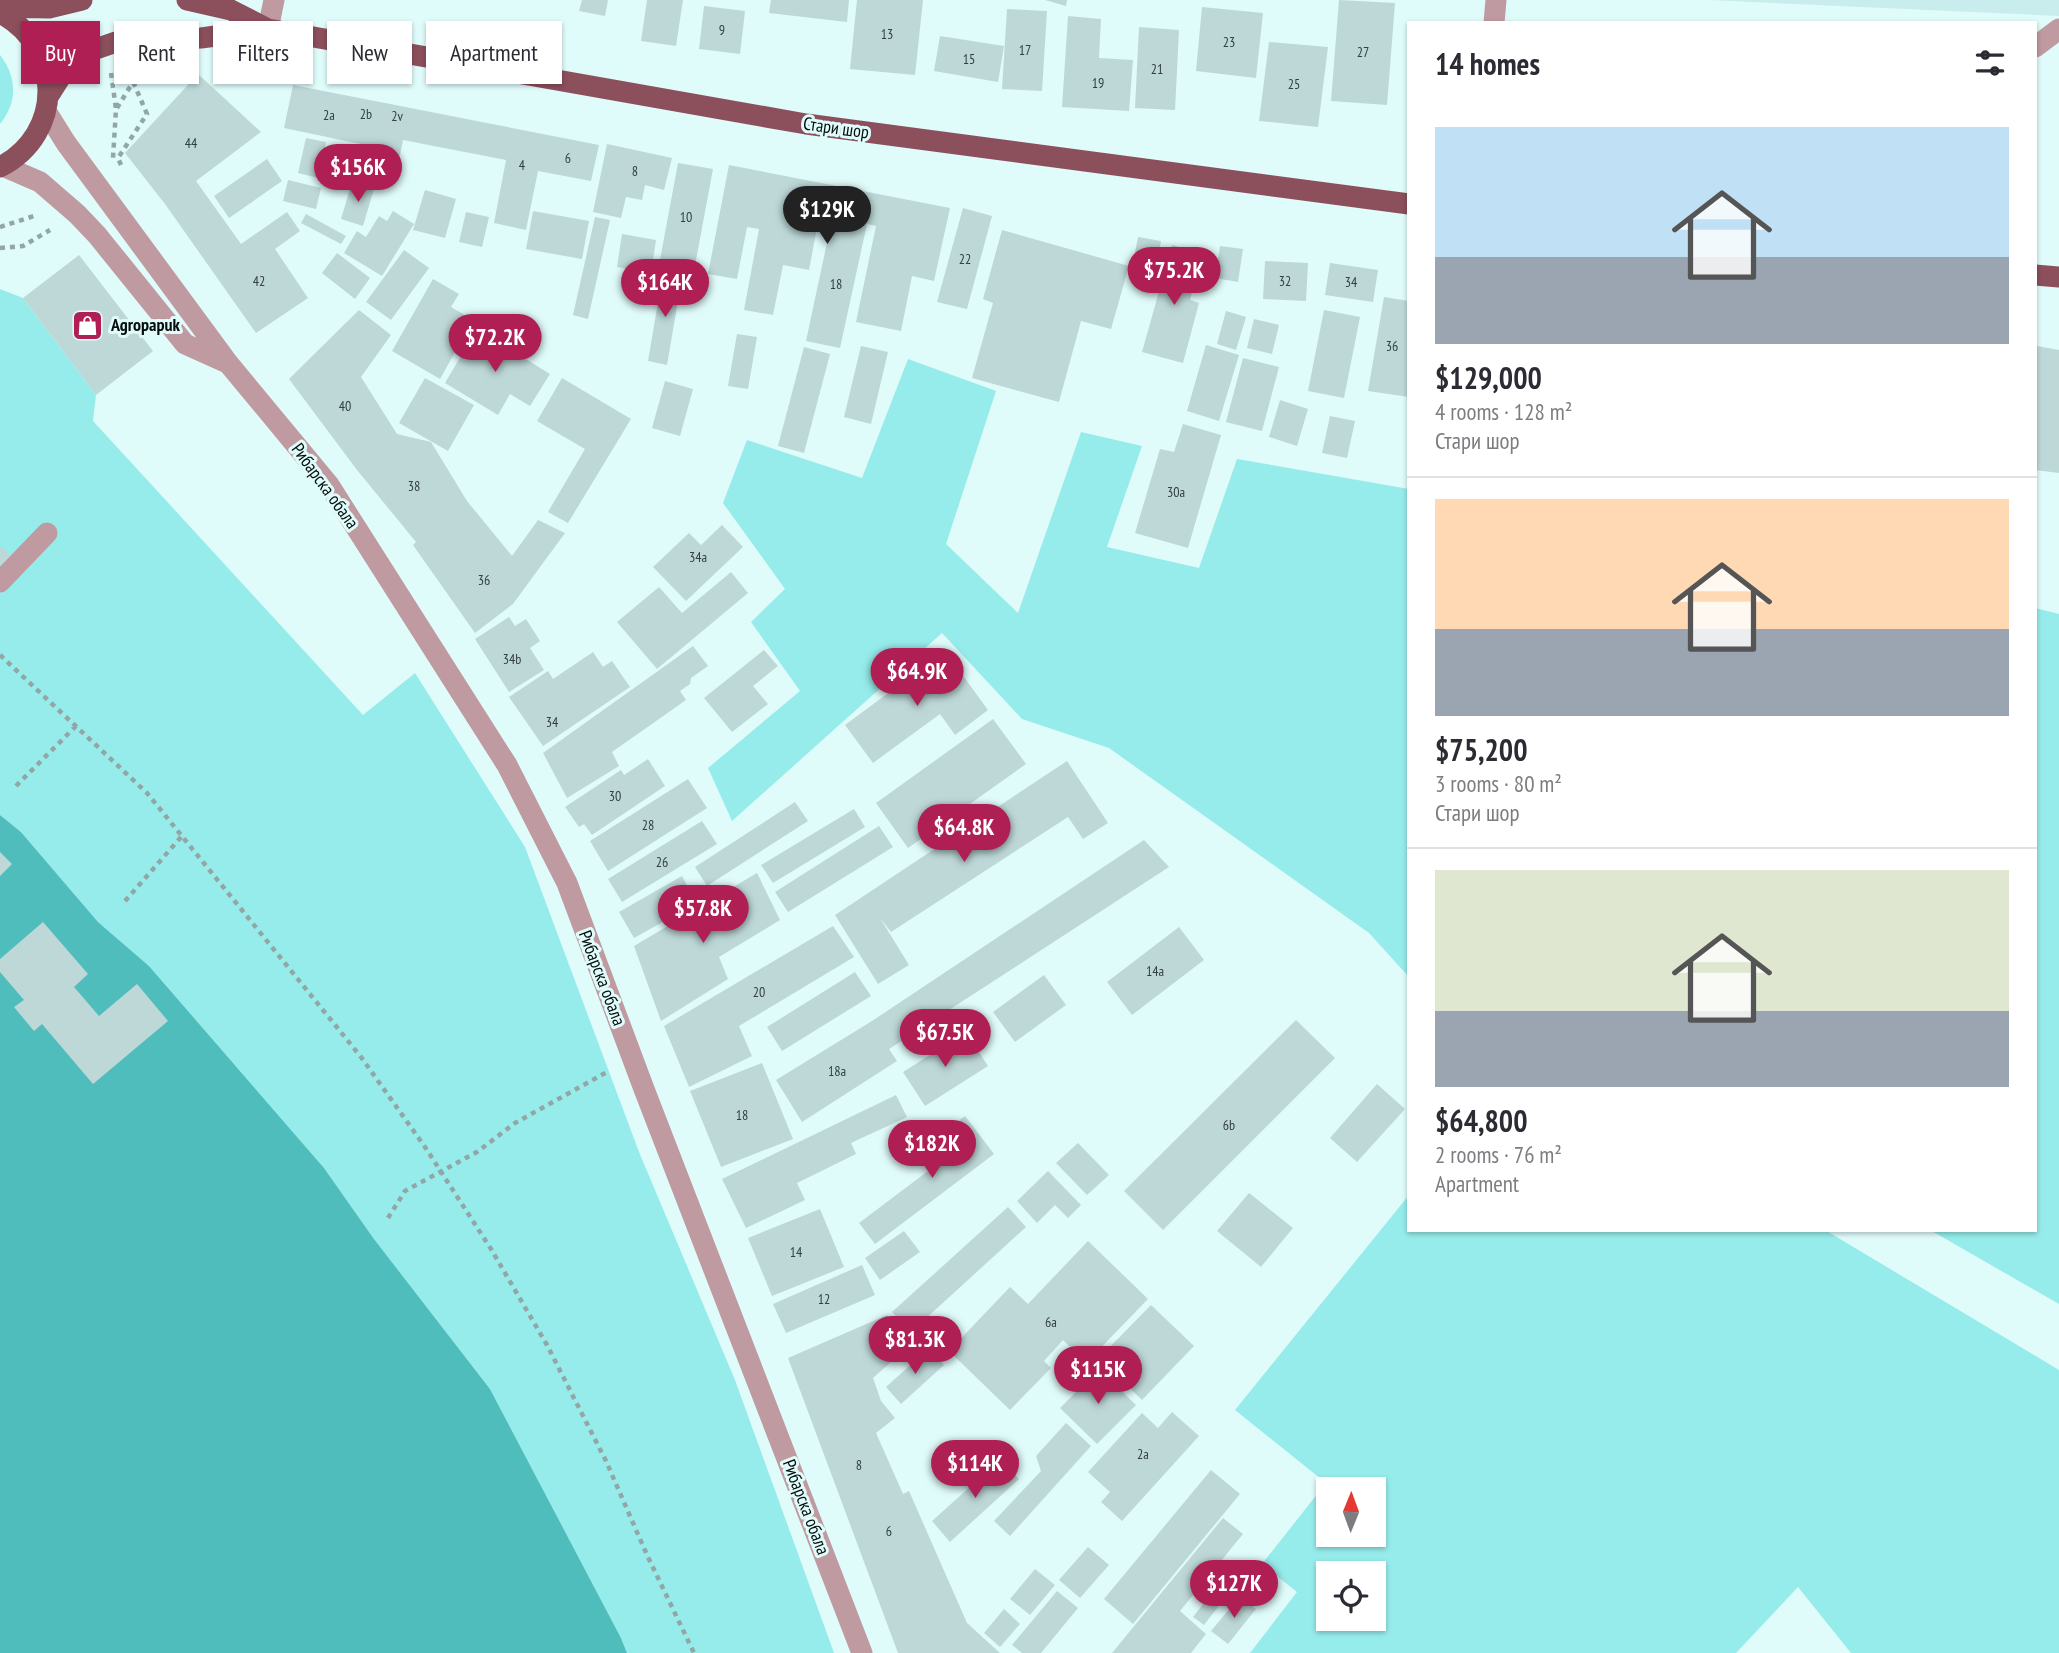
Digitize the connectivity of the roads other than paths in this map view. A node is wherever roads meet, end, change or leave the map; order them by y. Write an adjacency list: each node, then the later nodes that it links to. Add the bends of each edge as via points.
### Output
1 (82, 0): 5 (main road, via 48,8)
2 (187, 0): 7 (main road, Стари шор, via 231,9)
3 (274, 0): 8 (street)
4 (1496, 0): 9 (street)
5 (0, 7)
6 (0, 13): 14 (main road, via 15,21 34,42 46,68)
7 (253, 21)
8 (270, 21)
9 (1494, 21)
10 (2059, 29): 13 (street)
11 (213, 36): 14 (main road, Стари шор, via 116,42 90,51 67,67)
12 (313, 37): 16 (main road, Стари шор, via 806,124)
13 (2037, 46)
14 (47, 104): 15 (main road, Стари шор, via 37,134); 19 (street, Рибарска обала, via 66,143)
15 (1, 167): 19 (street, Рибарска обала, via 40,182 97,235 185,344)
16 (1407, 204)
17 (2037, 275): 18 (main road)
18 (2059, 277)
19 (228, 363): 22 (street, Рибарска обала, via 329,485 507,765 567,883)
20 (47, 533): 21 (street)
21 (0, 582)
22 (862, 1653)

